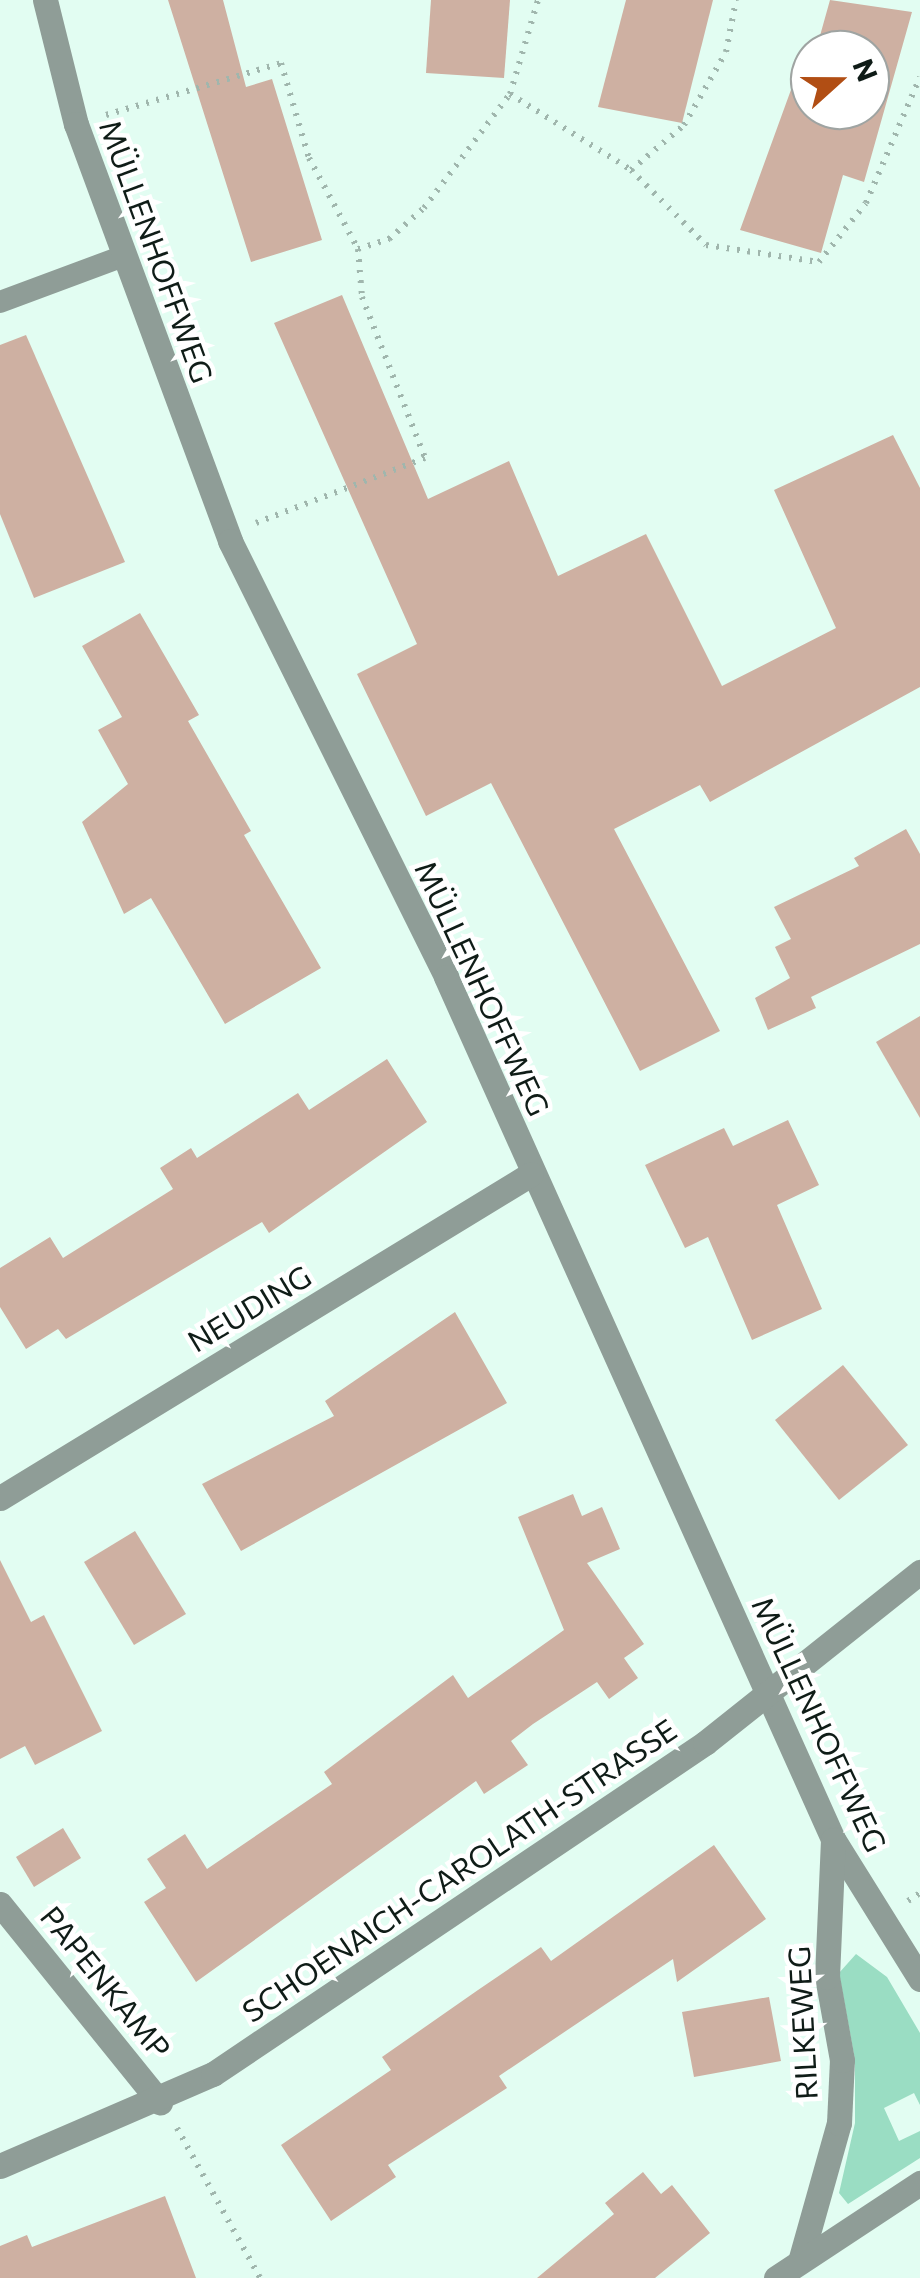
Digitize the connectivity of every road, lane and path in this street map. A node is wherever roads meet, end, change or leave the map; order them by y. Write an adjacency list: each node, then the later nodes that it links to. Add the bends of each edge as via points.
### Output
1 (45, 0): 6 (street, MÜLLENHOFFWEG)
2 (538, 0): 5 (path)
3 (736, 0): 7 (path, via 726,52 684,125)
4 (920, 78): 7 (path, via 866,202 818,262 706,245)
5 (510, 94): 7 (path); 8 (path, via 424,208 388,238)
6 (76, 124): 8 (path, via 282,63 309,158); 9 (street, MÜLLENHOFFWEG)
7 (631, 170)
8 (358, 249): 11 (path, via 362,297 425,458)
9 (122, 257): 10 (lane); 11 (street, MÜLLENHOFFWEG)
10 (0, 302)
11 (227, 534): 12 (street, MÜLLENHOFFWEG, via 446,977)
12 (531, 1174): 13 (street, NEUDING); 15 (street, MÜLLENHOFFWEG, via 678,1509)
13 (0, 1498)
14 (920, 1572): 15 (street, SCHOENAICH-CAROLATH-STRASSE)
15 (771, 1689): 16 (street, MÜLLENHOFFWEG); 19 (street, SCHOENAICH-CAROLATH-STRASSE, via 689,1754)
16 (833, 1839): 18 (street, MÜLLENHOFFWEG); 22 (street, RILKEWEG, via 827,1977 842,2060 839,2123)
17 (0, 1904): 19 (street, PAPENKAMP)
18 (920, 1979)
19 (160, 2102): 20 (street, SCHOENAICH-CAROLATH-STRASSE); 23 (path)
20 (0, 2166)
21 (920, 2182): 22 (street)
22 (801, 2258): 24 (street)
23 (260, 2278)
24 (776, 2278)

